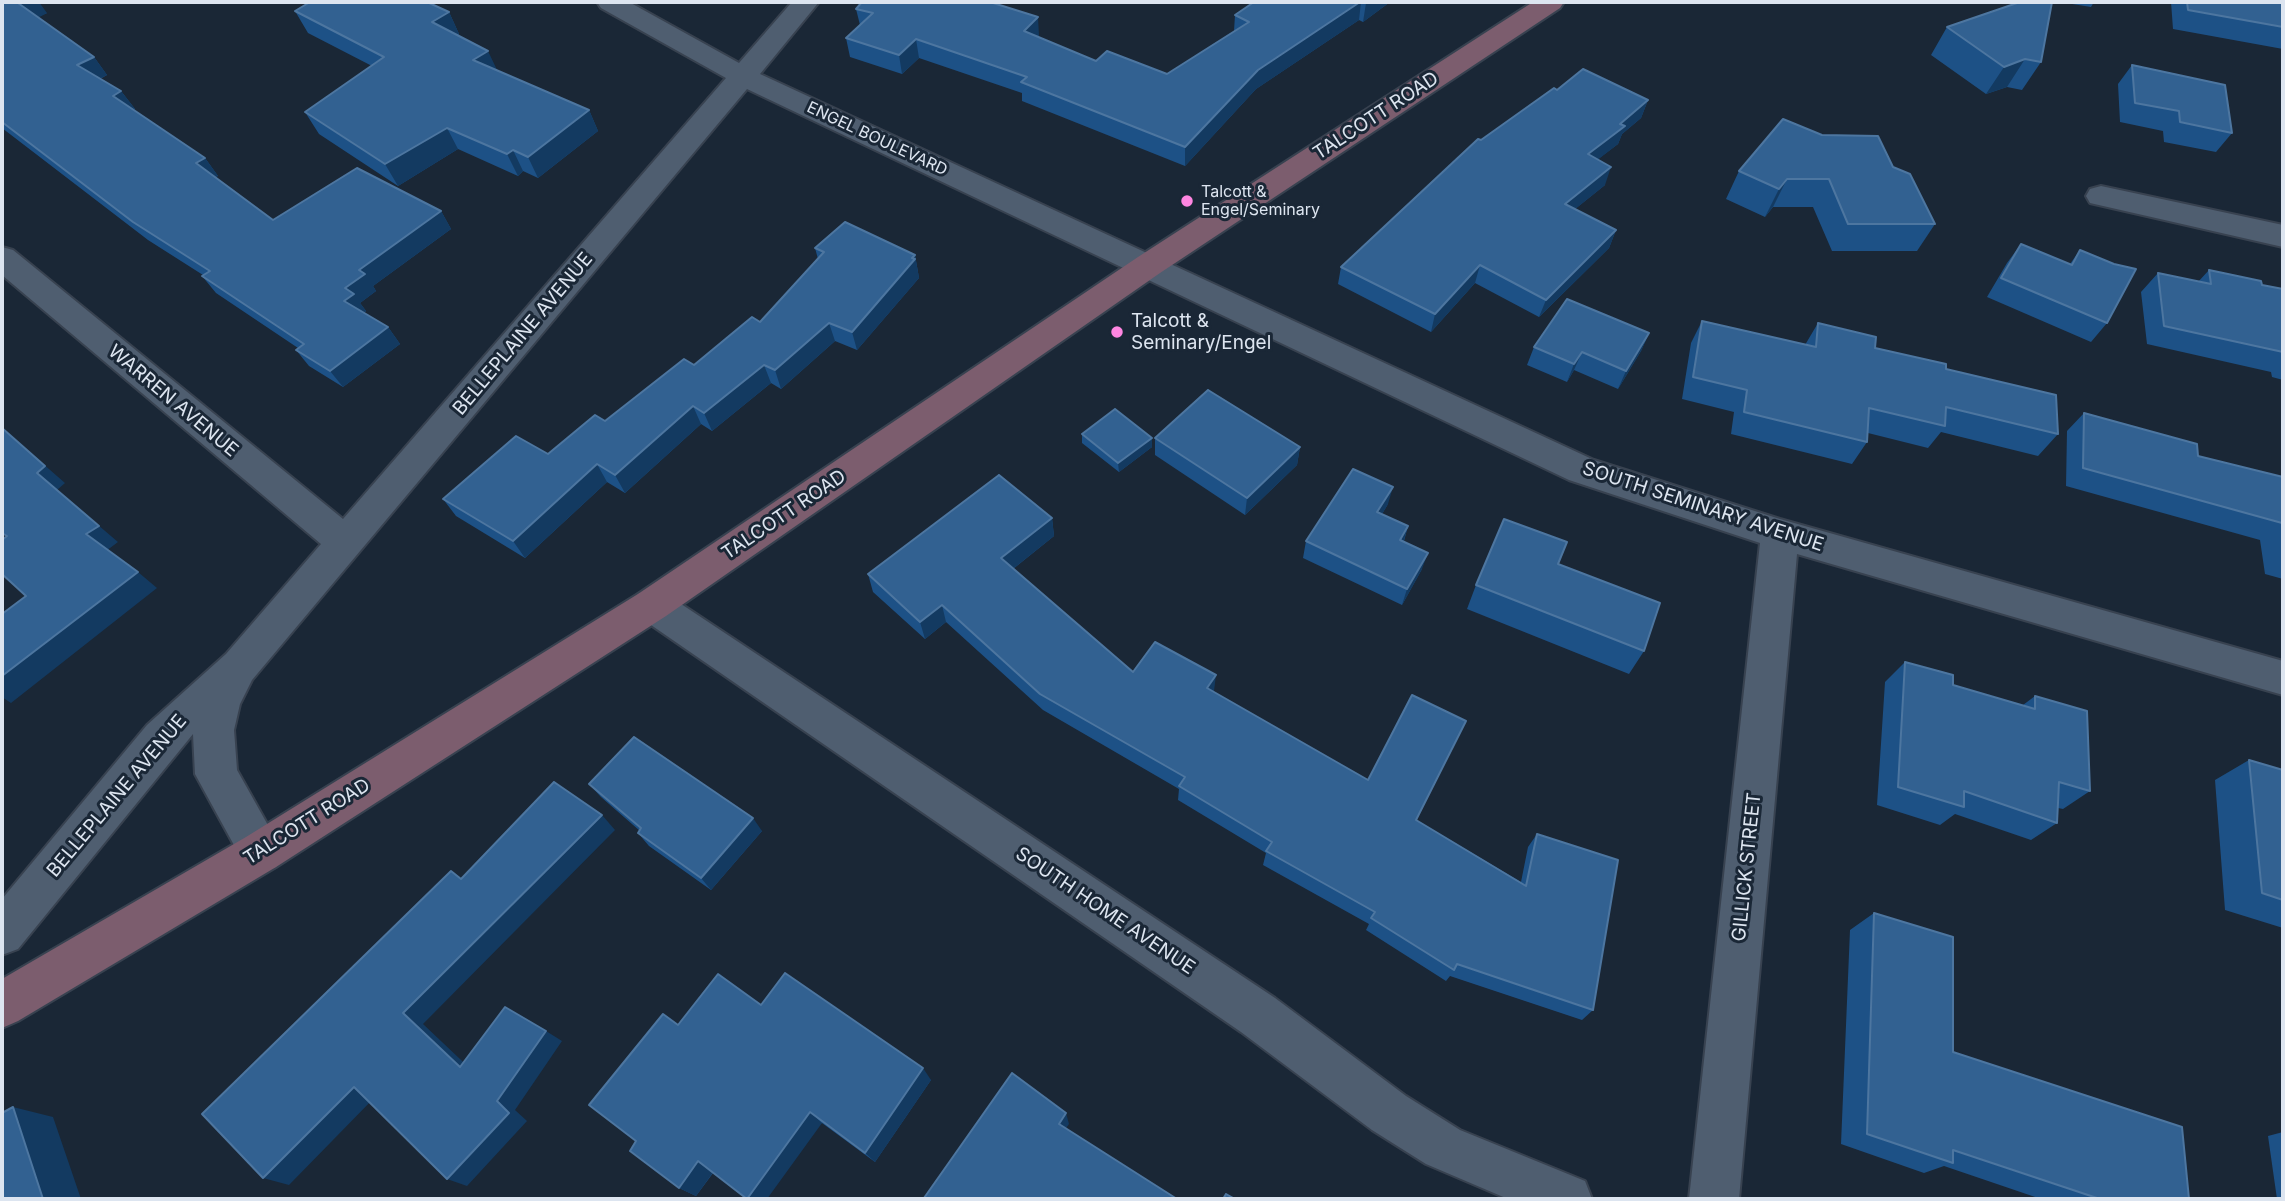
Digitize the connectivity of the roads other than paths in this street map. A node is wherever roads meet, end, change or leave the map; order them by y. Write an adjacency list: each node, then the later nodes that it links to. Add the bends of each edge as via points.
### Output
1 (610, 2): 4 (street, ENGEL BOULEVARD)
2 (806, 2): 4 (street, BELLEPLAINE AVENUE)
3 (1551, 2): 8 (street, TALCOTT ROAD)
4 (744, 77): 8 (street, ENGEL BOULEVARD); 10 (street, BELLEPLAINE AVENUE)
5 (2101, 196): 6 (street)
6 (2283, 236)
7 (2, 258): 10 (street, WARREN AVENUE)
8 (1149, 265): 9 (street, SOUTH SEMINARY AVENUE, via 1582,470); 11 (street, TALCOTT ROAD)
9 (1780, 534): 13 (street, SOUTH SEMINARY AVENUE); 18 (street, GILLICK STREET)
10 (345, 543): 12 (street, BELLEPLAINE AVENUE)
11 (652, 605): 14 (street, TALCOTT ROAD); 17 (street, SOUTH HOME AVENUE, via 1258,1015 1389,1113 1443,1147)
12 (240, 666): 14 (street, BELLEPLAINE AVENUE, via 220,701 213,730 216,774); 15 (street, BELLEPLAINE AVENUE, via 162,738)
13 (2283, 678)
14 (261, 852): 16 (street, TALCOTT ROAD)
15 (2, 933)
16 (2, 1005)
17 (1567, 1199)
18 (1714, 1199)

